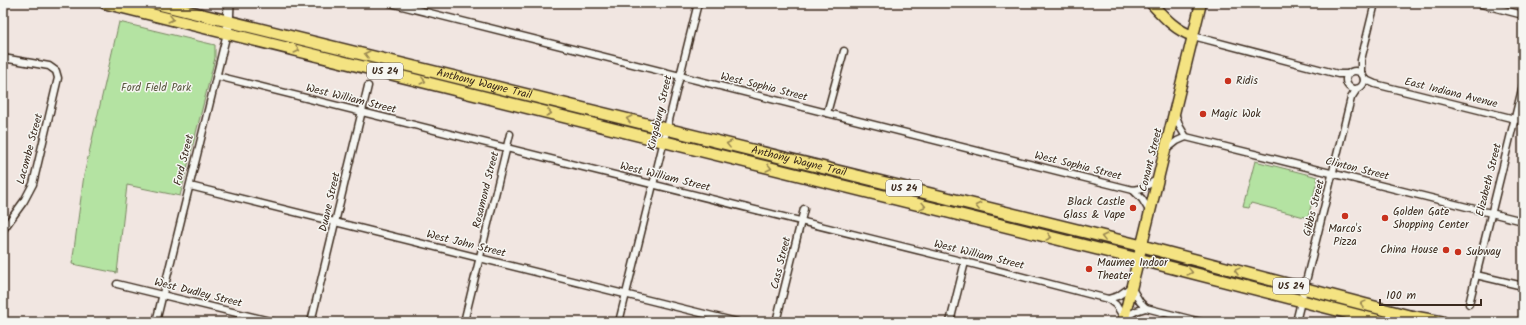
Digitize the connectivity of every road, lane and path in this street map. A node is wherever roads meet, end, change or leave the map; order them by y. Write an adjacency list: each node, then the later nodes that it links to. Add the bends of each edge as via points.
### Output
1 (105, 3): 12 (highway, Anthony Wayne Trail / US 24, one-way to 12)
2 (154, 3): 11 (highway, Anthony Wayne Trail / US 24)
3 (228, 3): 11 (main road, Ford Street)
4 (390, 3): 20 (street, West Sophia Street)
5 (698, 3): 20 (street, Kingsbury Street)
6 (1150, 3): 13 (main road, via 1172,26 1182,33)
7 (1201, 3): 13 (main road, Conant Street)
8 (1375, 3): 16 (street)
9 (1477, 3): 10 (street)
10 (1523, 14)
11 (228, 21): 12 (main road, Ford Street); 31 (highway, Anthony Wayne Trail / US 24, one-way to 11)
12 (227, 33): 19 (street, Ford Street); 34 (highway, Anthony Wayne Trail / US 24, one-way to 34)
13 (1193, 36): 18 (street); 27 (main road, Conant Street)
14 (844, 51): 28 (street)
15 (3, 58): 48 (street, Lacombe Street, via 52,67 58,78 33,184)
16 (1361, 60): 17 (street); 21 (street)
17 (1351, 72): 18 (street); 21 (street); 22 (street)
18 (1338, 74): 22 (street)
19 (217, 76): 26 (street, West William Street); 40 (street, Ford Street)
20 (679, 76): 28 (street, West Sophia Street); 31 (street, Kingsbury Street)
21 (1361, 81): 22 (street); 25 (street, Gibbs Street); 29 (street, East Indiana Avenue)
22 (1347, 84): 25 (street, Gibbs Street)
23 (1523, 85): 29 (street, Elizabeth Street)
24 (368, 86): 26 (street, Duane Street)
25 (1351, 98): 37 (street, Gibbs Street)
26 (361, 112): 35 (street, West William Street); 47 (street, Duane Street)
27 (1175, 112): 33 (street); 36 (main road, Conant Street)
28 (827, 113): 41 (street, West Sophia Street)
29 (1515, 118): 30 (street, East Indiana Avenue); 44 (street, Elizabeth Street)
30 (1523, 120)
31 (667, 129): 34 (street, Kingsbury Street); 49 (highway, Anthony Wayne Trail / US 24, one-way to 31)
32 (510, 134): 35 (street, Rosamond Street)
33 (1186, 137): 36 (street); 37 (street, Clinton Street)
34 (664, 141): 39 (street, Kingsbury Street); 51 (highway, Anthony Wayne Trail / US 24, one-way to 51)
35 (507, 148): 39 (street, West William Street); 50 (street, Rosamond Street)
36 (1165, 152): 38 (main road, Conant Street)
37 (1333, 173): 44 (street, Clinton Street); 57 (street, Gibbs Street)
38 (1158, 179): 41 (street, West Sophia Street, via 1143,188); 43 (main road, Conant Street)
39 (653, 184): 45 (street, West William Street); 59 (street, Kingsbury Street)
40 (190, 186): 47 (street, West John Street); 58 (street, Ford Street)
41 (1133, 190): 43 (street, West Sophia Street)
42 (804, 209): 45 (street, Cass Street)
43 (1150, 212): 49 (main road, Conant Street)
44 (1491, 213): 46 (street, Clinton Street); 53 (street, Elizabeth Street)
45 (801, 221): 52 (street, West William Street); 71 (street, Cass Street)
46 (1523, 221)
47 (336, 222): 50 (street, West John Street); 67 (street, Duane Street)
48 (3, 229)
49 (1142, 246): 51 (main road, Conant Street); 57 (highway, Anthony Wayne Trail / US 24, one-way to 49)
50 (480, 258): 59 (street, West John Street); 68 (street, Rosamond Street)
51 (1138, 259): 56 (main road, Conant Street); 61 (highway, Anthony Wayne Trail / US 24, one-way to 61)
52 (965, 262): 60 (street, West William Street); 72 (street)
53 (1476, 275): 55 (street); 62 (street, Elizabeth Street)
54 (117, 284): 58 (street, West Dudley Street)
55 (1523, 286)
56 (1131, 287): 60 (street); 63 (street); 64 (main road, Conant Street)
57 (1304, 289): 61 (street, Gibbs Street); 76 (highway, Anthony Wayne Trail / US 24, one-way to 57)
58 (163, 294): 65 (street, Ford Street); 66 (street, West Dudley Street)
59 (626, 294): 69 (street, Kingsbury Street); 70 (street, West John Street)
60 (1108, 299): 64 (street, via 1116,305)
61 (1301, 301): 74 (street, Gibbs Street); 75 (highway, Anthony Wayne Trail / US 24)
62 (1469, 304)
63 (1146, 308): 64 (street); 73 (street)
64 (1123, 320)
65 (156, 322)
66 (274, 322)
67 (311, 322)
68 (464, 322)
69 (619, 322)
70 (737, 322)
71 (776, 322)
72 (950, 322)
73 (1200, 322)
74 (1296, 322)
75 (1384, 322)
76 (1442, 322)

